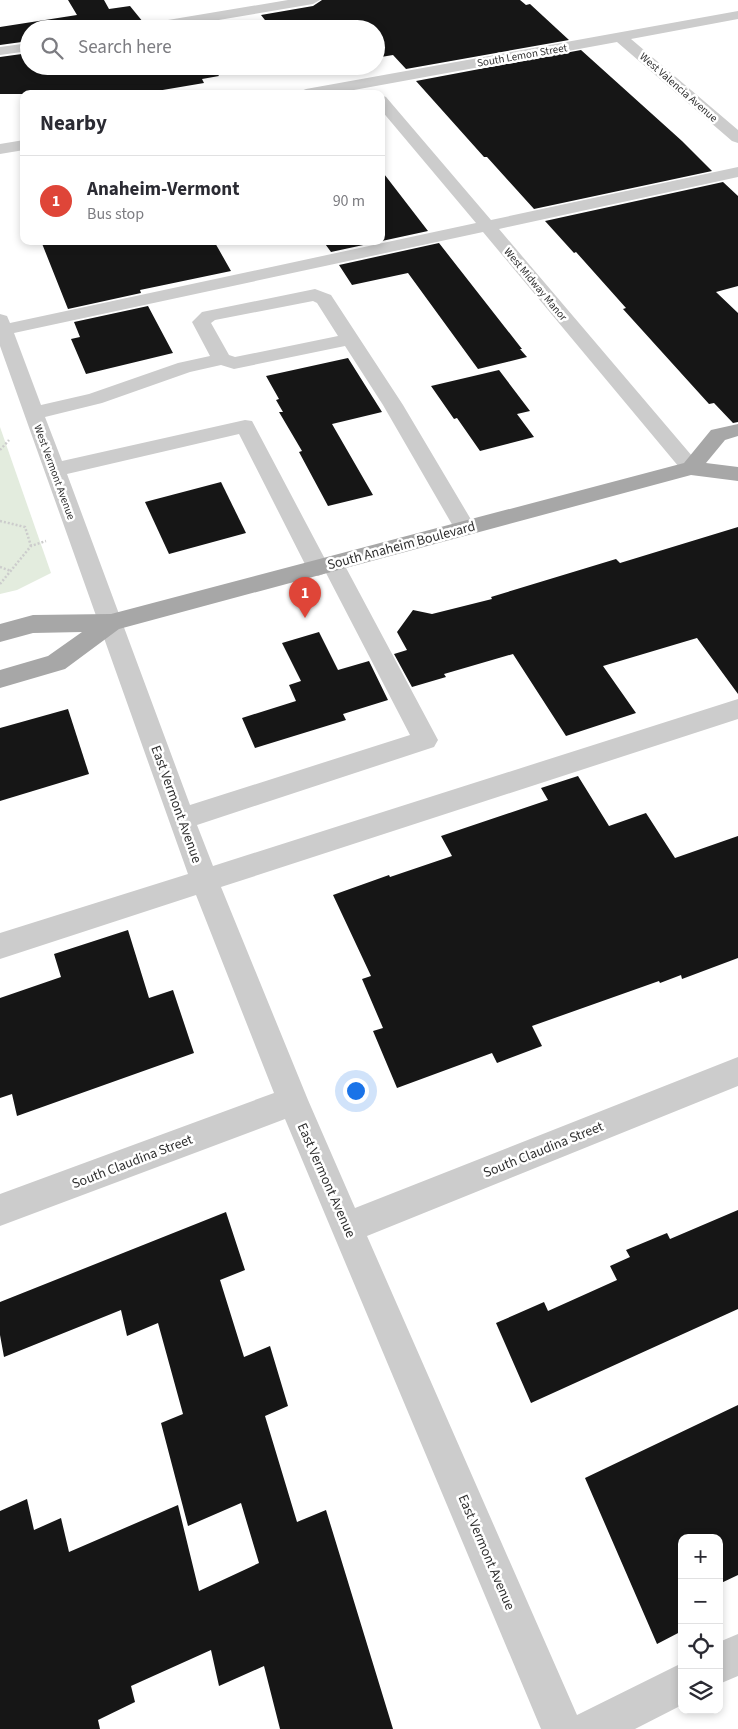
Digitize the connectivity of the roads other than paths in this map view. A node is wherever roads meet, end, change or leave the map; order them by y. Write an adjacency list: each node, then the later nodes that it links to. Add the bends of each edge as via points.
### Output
1 (313, 0): 3 (street)
2 (738, 15): 4 (street, South Lemon Street)
3 (192, 20)
4 (620, 37): 7 (street, South Lemon Street); 10 (street, West Valencia Avenue)
5 (20, 49): 6 (street)
6 (0, 52)
7 (371, 88): 8 (street, South Lemon Street)
8 (349, 90)
9 (385, 105): 14 (street, West Midway Manor)
10 (738, 138)
11 (20, 146): 12 (street)
12 (0, 149)
13 (738, 172): 14 (street)
14 (487, 225): 15 (street); 20 (street, West Midway Manor)
15 (2, 325): 18 (street, West Vermont Avenue)
16 (350, 339): 17 (street, via 234,363); 17 (street, via 324,298 315,295 203,319 201,322); 23 (street)
17 (222, 358): 18 (street, via 185,367 95,399)
18 (34, 412): 21 (street, West Vermont Avenue)
19 (738, 430): 20 (main road, via 718,435)
20 (691, 468): 22 (main road, South Anaheim Boulevard); 23 (main road, South Anaheim Boulevard)
21 (55, 470): 24 (street, via 245,426); 25 (street, West Vermont Avenue)
22 (738, 474)
23 (465, 528): 24 (main road, South Anaheim Boulevard)
24 (325, 566): 25 (main road, South Anaheim Boulevard); 29 (street, via 425,740)
25 (111, 623): 26 (main road, South Anaheim Boulevard, via 33,624); 27 (main road, South Anaheim Boulevard, via 56,664); 29 (street, East Vermont Avenue)
26 (0, 633)
27 (0, 679)
28 (738, 709): 30 (street)
29 (182, 819): 30 (street, East Vermont Avenue)
30 (204, 880): 31 (street); 33 (street, East Vermont Avenue)
31 (0, 946)
32 (738, 1071): 35 (street, South Claudina Street)
33 (293, 1101): 34 (street, South Claudina Street); 35 (street, East Vermont Avenue)
34 (0, 1210)
35 (348, 1227): 39 (street, East Vermont Avenue)
36 (738, 1654): 37 (street)
37 (723, 1662)
38 (678, 1685): 40 (street)
39 (562, 1729)
40 (592, 1729)

